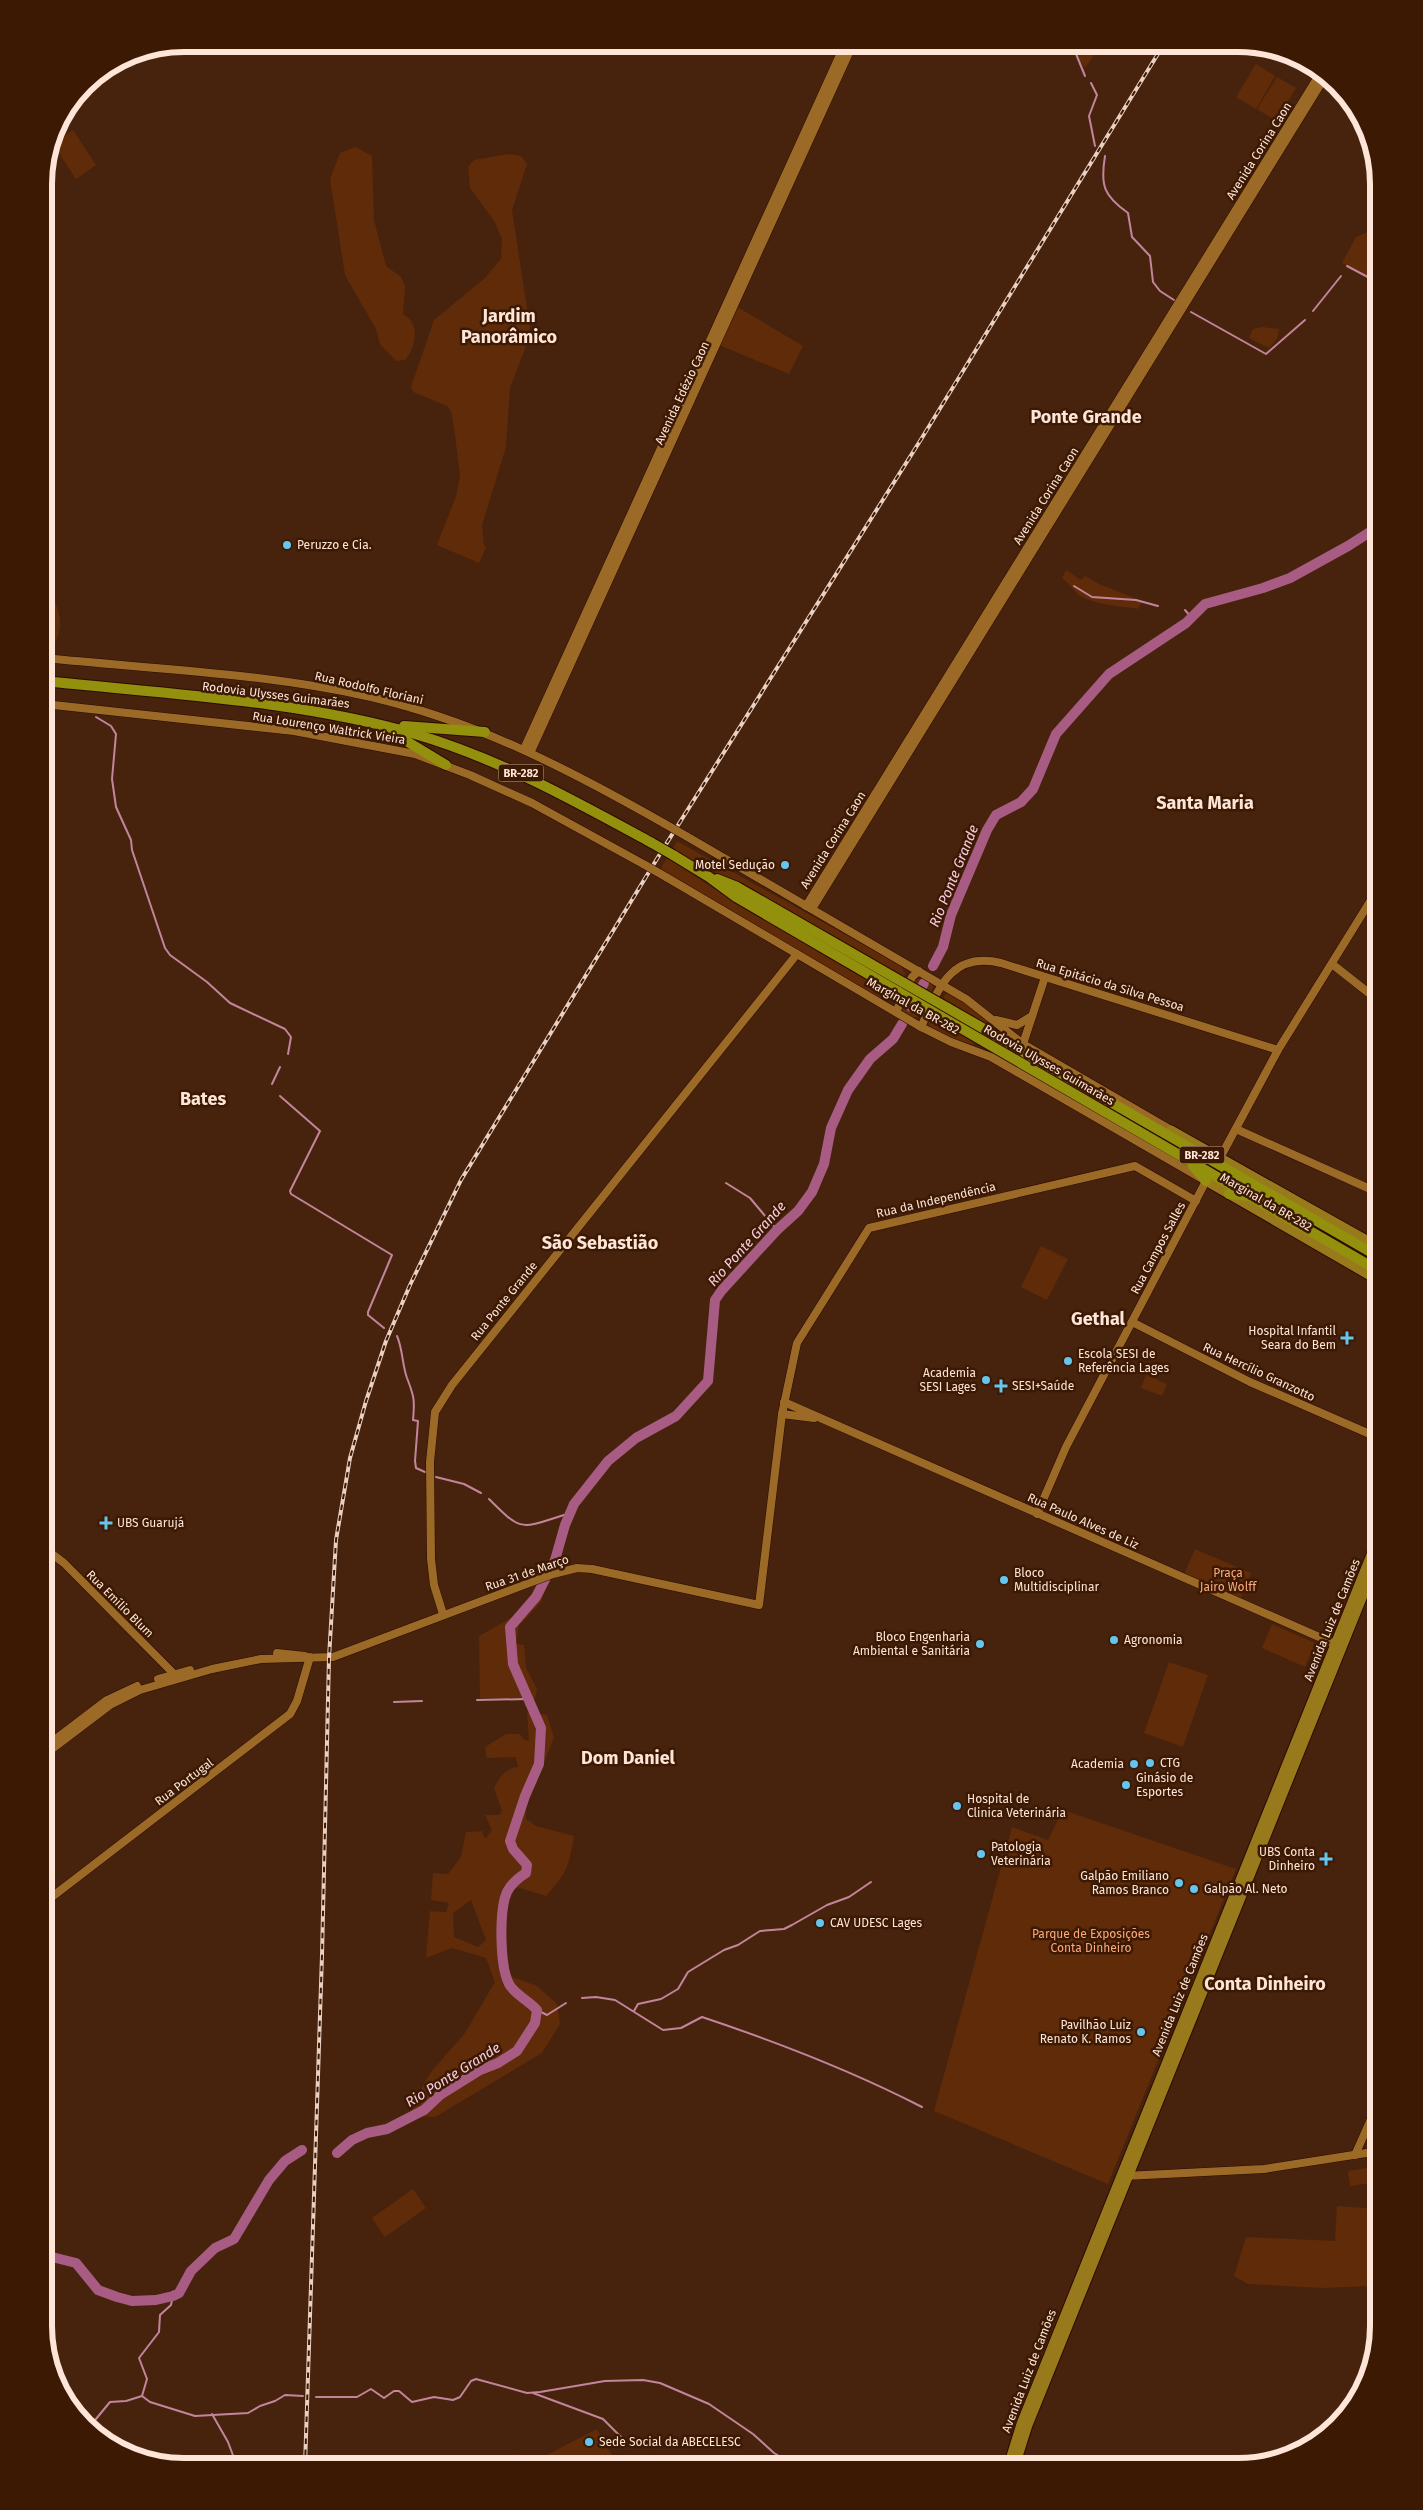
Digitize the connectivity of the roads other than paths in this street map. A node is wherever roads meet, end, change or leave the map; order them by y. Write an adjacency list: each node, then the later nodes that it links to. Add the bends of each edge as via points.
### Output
1 (840, 53): 11 (main road, Avenida Edézio Caon)
2 (849, 53): 11 (main road, Avenida Edézio Caon)
3 (1317, 79): 16 (main road, Avenida Corina Caon)
4 (1323, 83): 16 (main road, Avenida Corina Caon)
5 (53, 659): 10 (main road, Rua Rodolfo Floriani, via 316,686 403,706)
6 (53, 682): 8 (highway, Rodovia Ulysses Guimarães / BR-282, via 287,707)
7 (53, 705): 12 (main road, Rua Lourenço Waltrick Vieira, via 294,731 396,750)
8 (354, 718): 9 (highway, Rodovia Ulysses Guimarães / BR-282); 12 (highway, via 402,737)
9 (381, 724): 10 (highway); 24 (highway, Rodovia Ulysses Guimarães / BR-282, bridge, via 518,772 709,876 737,887)
10 (485, 732): 11 (main road, Rua Rodolfo Floriani)
11 (527, 750): 13 (main road, Rua Rodolfo Floriani)
12 (446, 765): 14 (main road, Rua Lourenço Waltrick Vieira, via 532,803)
13 (666, 824): 16 (main road, Marginal da BR-282, bridge)
14 (645, 865): 17 (main road, Marginal da BR-282, bridge)
15 (1370, 902): 18 (main road)
16 (809, 907): 19 (main road, Marginal da BR-282)
17 (797, 954): 23 (main road, Marginal da BR-282); 57 (main road, Rua Ponte Grande, via 439,1404 431,1445 429,1535 432,1576)
18 (1332, 964): 22 (main road); 29 (main road)
19 (918, 971): 21 (main road, Marginal da BR-282); 23 (main road)
20 (1045, 977): 21 (main road, Rua Epitácio da Silva Pessoa, via 985,960 956,968); 25 (main road); 29 (main road, Rua Epitácio da Silva Pessoa)
21 (941, 984): 26 (main road, Marginal da BR-282); 27 (main road)
22 (1370, 994)
23 (896, 1012): 27 (main road, Marginal da BR-282)
24 (943, 1012): 30 (highway, Rodovia Ulysses Guimarães / BR-282); 33 (highway, Rodovia Ulysses Guimarães / BR-282)
25 (1032, 1016): 26 (main road, via 1017,1024); 28 (main road)
26 (992, 1018): 28 (main road, Marginal da BR-282)
27 (921, 1027): 36 (main road, Marginal da BR-282, via 996,1059)
28 (1023, 1044): 32 (main road, Marginal da BR-282)
29 (1278, 1050): 31 (main road)
30 (1141, 1120): 32 (highway); 38 (highway, Rodovia Ulysses Guimarães / BR-282)
31 (1236, 1128): 34 (main road); 37 (main road)
32 (1171, 1130): 34 (main road, Marginal da BR-282)
33 (1186, 1158): 36 (highway); 40 (highway, Rodovia Ulysses Guimarães / BR-282)
34 (1220, 1158): 35 (main road, Marginal da BR-282)
35 (1240, 1169): 38 (highway); 42 (main road, Marginal da BR-282)
36 (1206, 1181): 39 (main road, Marginal da BR-282); 41 (main road, Rua Campos Salles)
37 (1370, 1189)
38 (1264, 1191): 43 (highway, Rodovia Ulysses Guimarães / BR-282)
39 (1229, 1194): 40 (highway); 45 (main road, Marginal da BR-282)
40 (1251, 1196): 44 (highway, Rodovia Ulysses Guimarães / BR-282)
41 (1196, 1201): 46 (main road, Rua Campos Salles); 47 (main road, Rua da Independência, via 1135,1166 869,1228 802,1331)
42 (1370, 1242)
43 (1370, 1252)
44 (1370, 1265)
45 (1370, 1276)
46 (1132, 1322): 50 (main road, Rua Hercílio Granzotto, via 1250,1382); 51 (main road, Rua Campos Salles, via 1066,1447)
47 (784, 1402): 48 (main road, Rua da Independência); 49 (main road, Rua Paulo Alves de Liz)
48 (782, 1414): 49 (main road, Rua Paulo Alves de Liz); 55 (main road, Rua da Independência)
49 (821, 1419): 51 (main road, Rua Paulo Alves de Liz)
50 (1370, 1434)
51 (1037, 1514): 58 (main road, Rua Paulo Alves de Liz)
52 (52, 1554): 60 (main road, Rua Emílio Blum)
53 (1370, 1558): 58 (main road, Avenida Luiz de Camões)
54 (1370, 1578): 56 (main road, Avenida Luiz de Camões)
55 (759, 1605): 57 (main road, Rua 31 de Março, via 584,1567 548,1576)
56 (1356, 1613): 58 (main road); 64 (main road, Avenida Luiz de Camões)
57 (443, 1614): 59 (main road, Rua 31 de Março, via 342,1654 329,1658)
58 (1336, 1644): 63 (main road, Avenida Luiz de Camões)
59 (310, 1657): 60 (main road, Rua 31 de Março, via 262,1654); 66 (main road, Rua Portugal, via 290,1714)
60 (176, 1677): 61 (main road, Rua 31 de Março, via 121,1692); 62 (main road, Rua 31 de Março, via 119,1699)
61 (52, 1742)
62 (52, 1749)
63 (1253, 1848): 64 (main road, via 1253,1855); 65 (main road, Avenida Luiz de Camões)
64 (1258, 1857): 65 (main road, Avenida Luiz de Camões)
65 (1242, 1886): 70 (main road, Avenida Luiz de Camões)
66 (52, 1897)
67 (1370, 2121): 69 (main road)
68 (1370, 2152): 69 (main road)
69 (1355, 2155): 70 (main road, via 1264,2169)
70 (1125, 2176): 71 (main road, Avenida Luiz de Camões, via 1021,2424); 72 (main road, Avenida Luiz de Camões)
71 (1011, 2458)
72 (1018, 2458)

